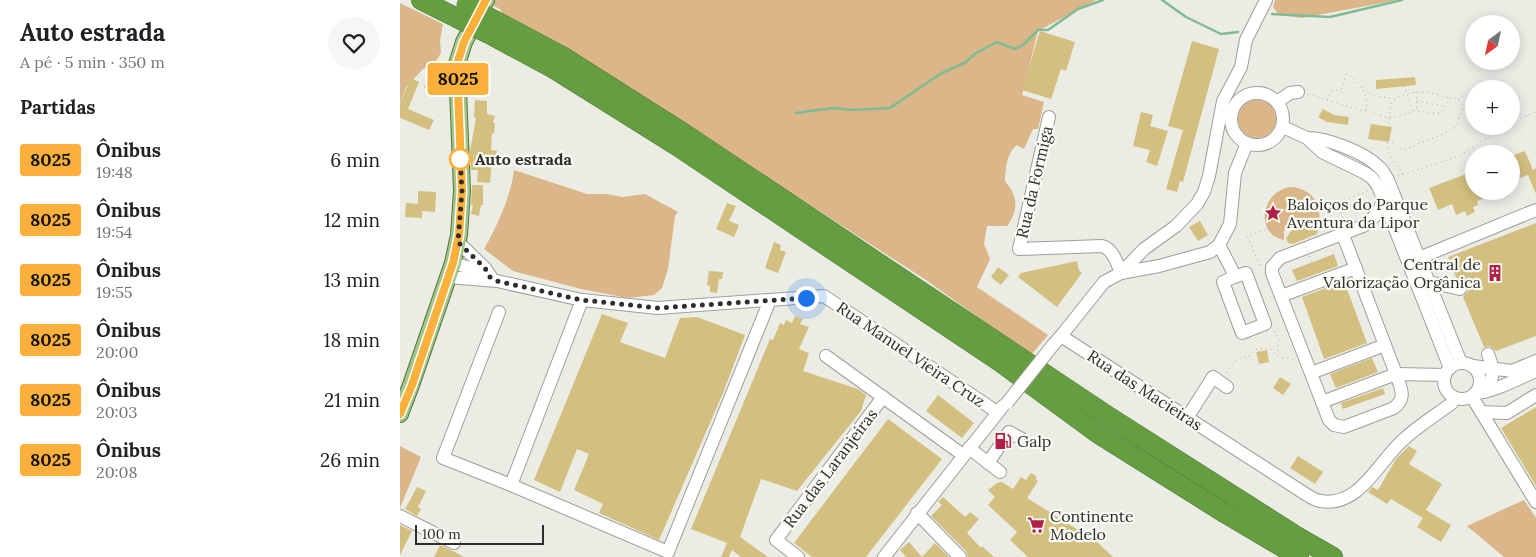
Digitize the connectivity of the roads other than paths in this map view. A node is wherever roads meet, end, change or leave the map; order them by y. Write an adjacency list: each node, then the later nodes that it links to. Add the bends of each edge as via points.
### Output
1 (421, 0): 4 (highway)
2 (486, 0): 17 (main road, via 464,42 457,64 462,191)
3 (1266, 0): 6 (street, via 1246,40)
4 (460, 8): 5 (highway, bridge)
5 (492, 28): 64 (highway, via 677,146 1000,362 1097,433); 68 (highway, via 562,56 685,134 1108,416)
6 (1241, 67): 8 (street); 22 (street, via 1223,101 1209,176 1197,204)
7 (1298, 92): 9 (street, via 1290,93)
8 (1245, 96): 9 (street, via 1262,93); 12 (street, via 1233,108 1231,116 1234,132)
9 (1278, 102): 11 (street, via 1284,118)
10 (1049, 117): 22 (street, Rua da Formiga, via 1019,249 1102,246 1113,255)
11 (1283, 127): 12 (street, via 1272,141 1256,145); 13 (street, via 1307,138 1322,152)
12 (1247, 143): 18 (street, via 1235,173 1230,224)
13 (1383, 183): 14 (street); 19 (street)
14 (1383, 200): 16 (street, via 1372,220); 37 (street)
15 (1536, 210): 19 (street)
16 (1346, 233): 20 (street); 27 (street, via 1275,262 1272,272)
17 (458, 242): 21 (main road); 24 (street)
18 (1219, 245): 22 (street, via 1210,252); 23 (street)
19 (1419, 258): 25 (street)
20 (1356, 268): 27 (street); 33 (street)
21 (450, 270): 24 (street, Rua Manuel Vieira Cruz); 30 (main road)
22 (1121, 273): 32 (street, via 1104,282)
23 (1234, 277): 23 (street, via 1223,282 1242,333 1265,324 1246,273)
24 (494, 279): 28 (street, Rua Manuel Vieira Cruz)
25 (1429, 282): 26 (street); 37 (street)
26 (1460, 289)
27 (1282, 296): 40 (street)
28 (582, 300): 29 (street, Rua Manuel Vieira Cruz, via 658,308); 58 (street)
29 (770, 300): 50 (street, Rua Manuel Vieira Cruz, via 824,296); 63 (street)
30 (436, 309): 43 (main road, via 412,351); 52 (main road)
31 (499, 312): 58 (street, via 443,458)
32 (1057, 341): 50 (street, bridge); 53 (street, Rua das Macieiras)
33 (1385, 345): 40 (street); 42 (street)
34 (1488, 354): 38 (street)
35 (826, 356): 47 (street)
36 (1536, 361): 39 (street)
37 (1457, 368): 38 (street); 42 (street); 45 (street, via 1480,376); 48 (street, via 1444,384)
38 (1494, 369): 39 (street); 45 (street, via 1492,381)
39 (1512, 371): 41 (street)
40 (1311, 373): 49 (street)
41 (1532, 373): 45 (street)
42 (1396, 374): 49 (street); 49 (street, via 1402,391 1400,403 1344,427 1334,425)
43 (400, 383)
44 (1227, 387): 53 (street, via 1213,377)
45 (1478, 394): 48 (street, via 1467,399); 51 (street)
46 (1536, 395): 51 (street, via 1506,413)
47 (884, 397): 55 (street); 65 (street, Rua das Laranjeiras, via 776,540)
48 (1455, 398): 53 (street, Rua das Macieiras, via 1402,441 1356,492 1346,498 1320,502)
49 (1322, 402)
50 (997, 412): 55 (street)
51 (1481, 412): 59 (street)
52 (400, 414)
53 (1187, 418)
54 (1022, 439): 56 (street, via 1009,432)
55 (966, 451): 56 (street); 60 (street)
56 (988, 462): 57 (street)
57 (1000, 472)
58 (511, 485): 63 (street)
59 (1536, 502)
60 (917, 514): 66 (street); 67 (street)
61 (400, 516): 62 (street)
62 (454, 542)
63 (669, 554)
64 (1293, 555)
65 (798, 557)
66 (884, 557)
67 (960, 557)
68 (1333, 557)

